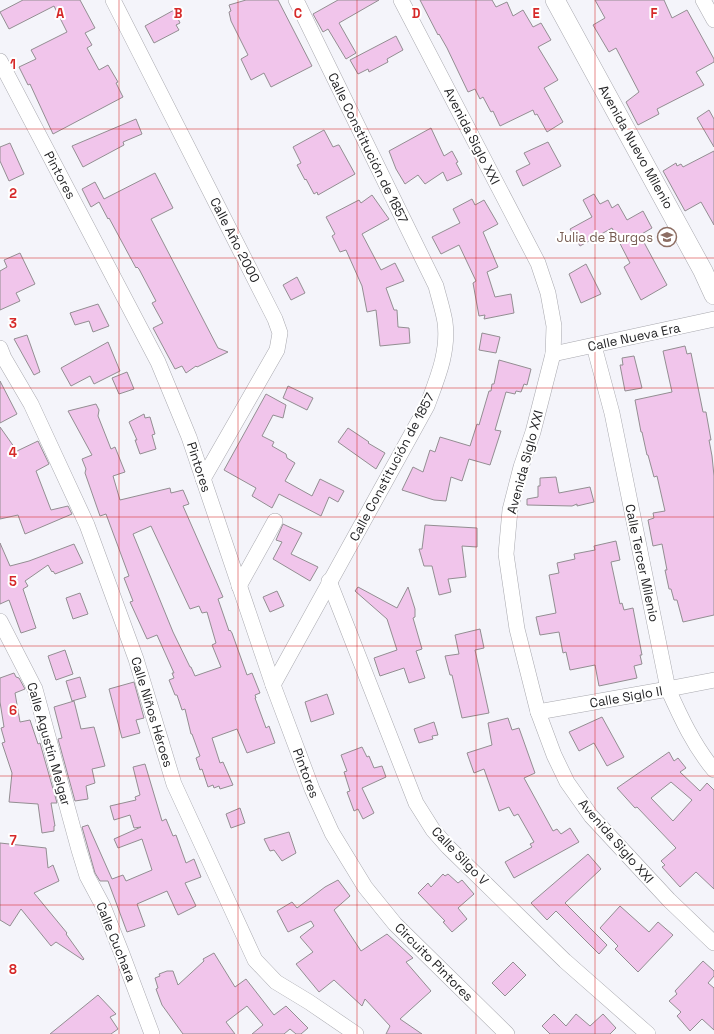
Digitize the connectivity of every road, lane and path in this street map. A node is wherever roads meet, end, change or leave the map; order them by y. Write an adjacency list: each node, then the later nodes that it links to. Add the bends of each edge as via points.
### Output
1 (113, 0): 13 (street, Calle Año 2000, via 280,333 278,350)
2 (296, 0): 15 (street, Calle Constitución de 1857, via 436,286 445,322 446,344 441,368 427,406)
3 (401, 0): 12 (street, Avenida Siglo XXI, via 538,263 548,293 554,326)
4 (555, 0): 8 (street, Avenida Nuevo Milenio)
5 (703, 0): 6 (street)
6 (714, 20)
7 (0, 61): 13 (street, Pintores, via 158,362 189,437)
8 (714, 295)
9 (714, 319): 10 (street, Calle Nueva Era)
10 (594, 346): 12 (street, Calle Nueva Era); 20 (street, Calle Tercer Milenio, via 612,413)
11 (0, 348): 27 (street, Calle Niños Héroes, via 31,404 87,525 136,659 174,784 255,960 276,982)
12 (554, 354): 21 (street, Avenida Siglo XXI, via 510,510 506,554 517,628)
13 (203, 479): 16 (street, Pintores)
14 (275, 521): 16 (street)
15 (329, 582): 19 (street, Calle Constitución de 1857); 29 (street, Calle Silgo V, via 416,803 433,830 565,961)
16 (239, 586): 19 (street, Pintores)
17 (0, 621): 23 (street, Calle Agustín Melgar, via 35,689)
18 (714, 680): 20 (street, Calle Siglo II)
19 (273, 685): 24 (street, Pintores, via 312,789 332,833)
20 (668, 689): 21 (street, Calle Siglo II); 22 (street, Calle Tercer Milenio, via 686,729)
21 (538, 712): 25 (street, Avenida Siglo XXI, via 567,782 591,816 669,900)
22 (714, 770)
23 (79, 850): 26 (street, Calle Cuchara, via 87,876 122,954)
24 (365, 887): 28 (street, Circuito Pintores, via 396,924)
25 (714, 943)
26 (152, 1034)
27 (356, 1034)
28 (507, 1034)
29 (648, 1034)

